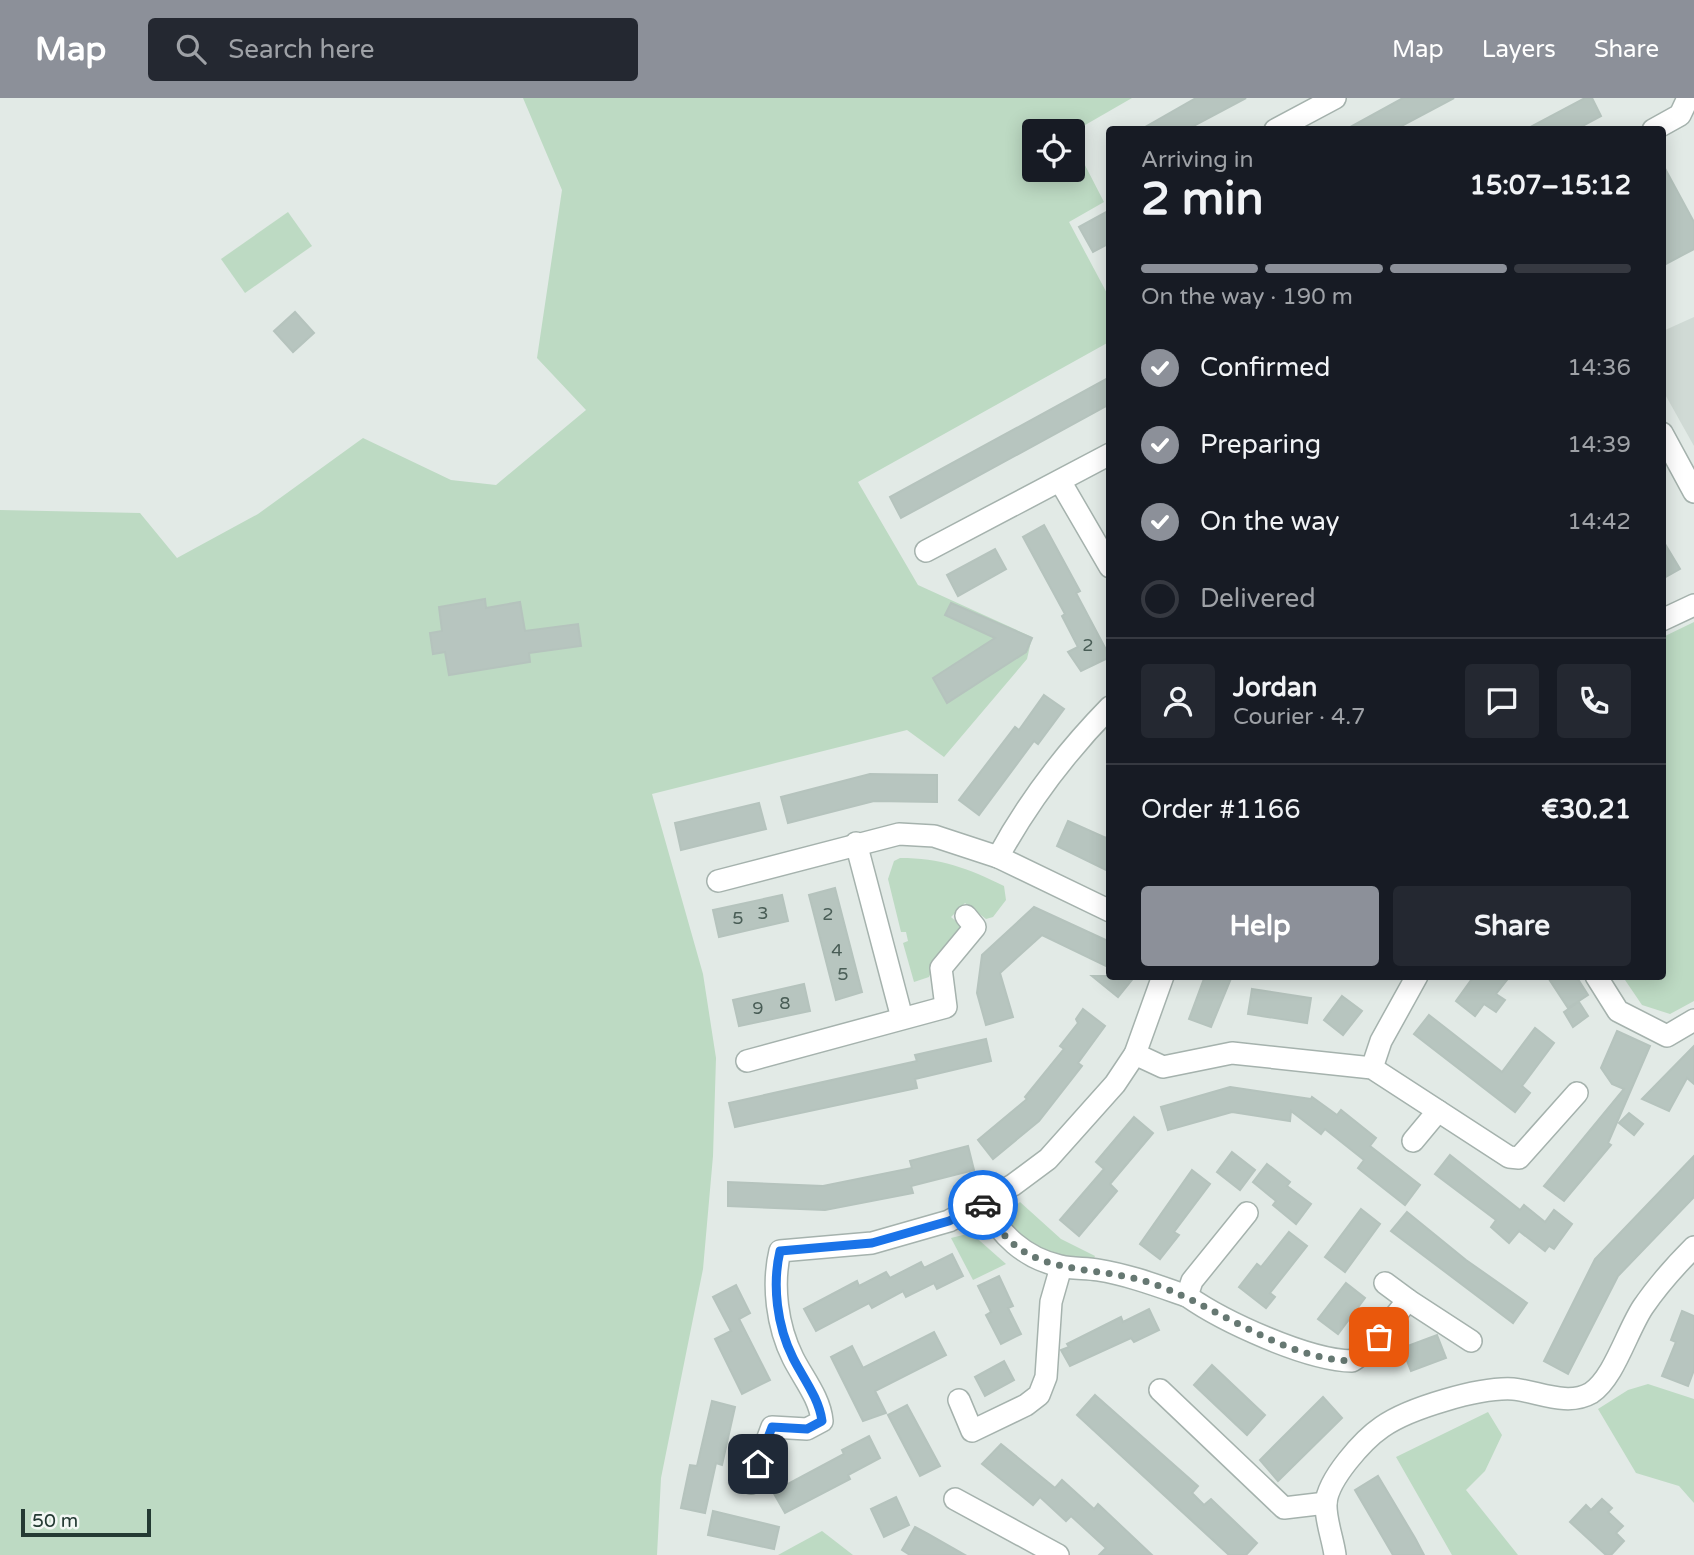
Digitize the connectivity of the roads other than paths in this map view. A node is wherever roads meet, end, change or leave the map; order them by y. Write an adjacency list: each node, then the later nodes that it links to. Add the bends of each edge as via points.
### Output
1 (1335, 98): 3 (street)
2 (1689, 100): 4 (street, via 1680,115)
3 (1282, 126)
4 (1660, 126)
5 (1666, 440): 8 (street)
6 (1106, 456): 7 (street)
7 (1060, 481): 9 (street); 10 (street)
8 (1694, 492)
9 (926, 551)
10 (1106, 560)
11 (1694, 605): 12 (street)
12 (1666, 618)
13 (1106, 711): 15 (street, via 1025,807)
14 (856, 843): 15 (street, via 900,834 934,836); 16 (street); 22 (street)
15 (998, 857): 17 (street)
16 (718, 881)
17 (1106, 909)
18 (966, 916): 22 (street, via 975,927 941,968 946,1007)
19 (1162, 980): 24 (street)
20 (1415, 980): 26 (street, via 1381,1041)
21 (1599, 980): 23 (street, via 1618,1011 1667,1036)
22 (902, 1018): 25 (street)
23 (1694, 1020)
24 (1135, 1054): 26 (street, via 1163,1067 1232,1053); 30 (street, via 1115,1084 1048,1159)
25 (747, 1061)
26 (1373, 1068): 28 (street)
27 (1577, 1093): 28 (street, via 1519,1158 1498,1151)
28 (1438, 1111): 29 (street)
29 (1412, 1139)
30 (983, 1204): 33 (street, via 1008,1241); 40 (street, via 949,1221 872,1243 780,1251 776,1298 783,1330 791,1355 821,1409 822,1421 807,1429 772,1427)
31 (1247, 1213): 35 (street, via 1192,1281)
32 (1694, 1247): 42 (street, via 1660,1282 1602,1382 1590,1394 1573,1399 1488,1389 1415,1412 1382,1426 1361,1447 1333,1482)
33 (1061, 1266): 35 (street, via 1108,1272); 39 (street, via 1051,1302 1046,1377 1039,1395 972,1431)
34 (1385, 1283): 36 (street)
35 (1187, 1296): 36 (street, via 1235,1323 1321,1357 1352,1361 1367,1351)
36 (1408, 1300): 37 (street)
37 (1471, 1341)
38 (1160, 1390): 42 (street, via 1284,1508)
39 (959, 1400)
40 (751, 1483)
41 (955, 1499): 43 (street)
42 (1326, 1503): 44 (street)
43 (1058, 1555)
44 (1335, 1555)

